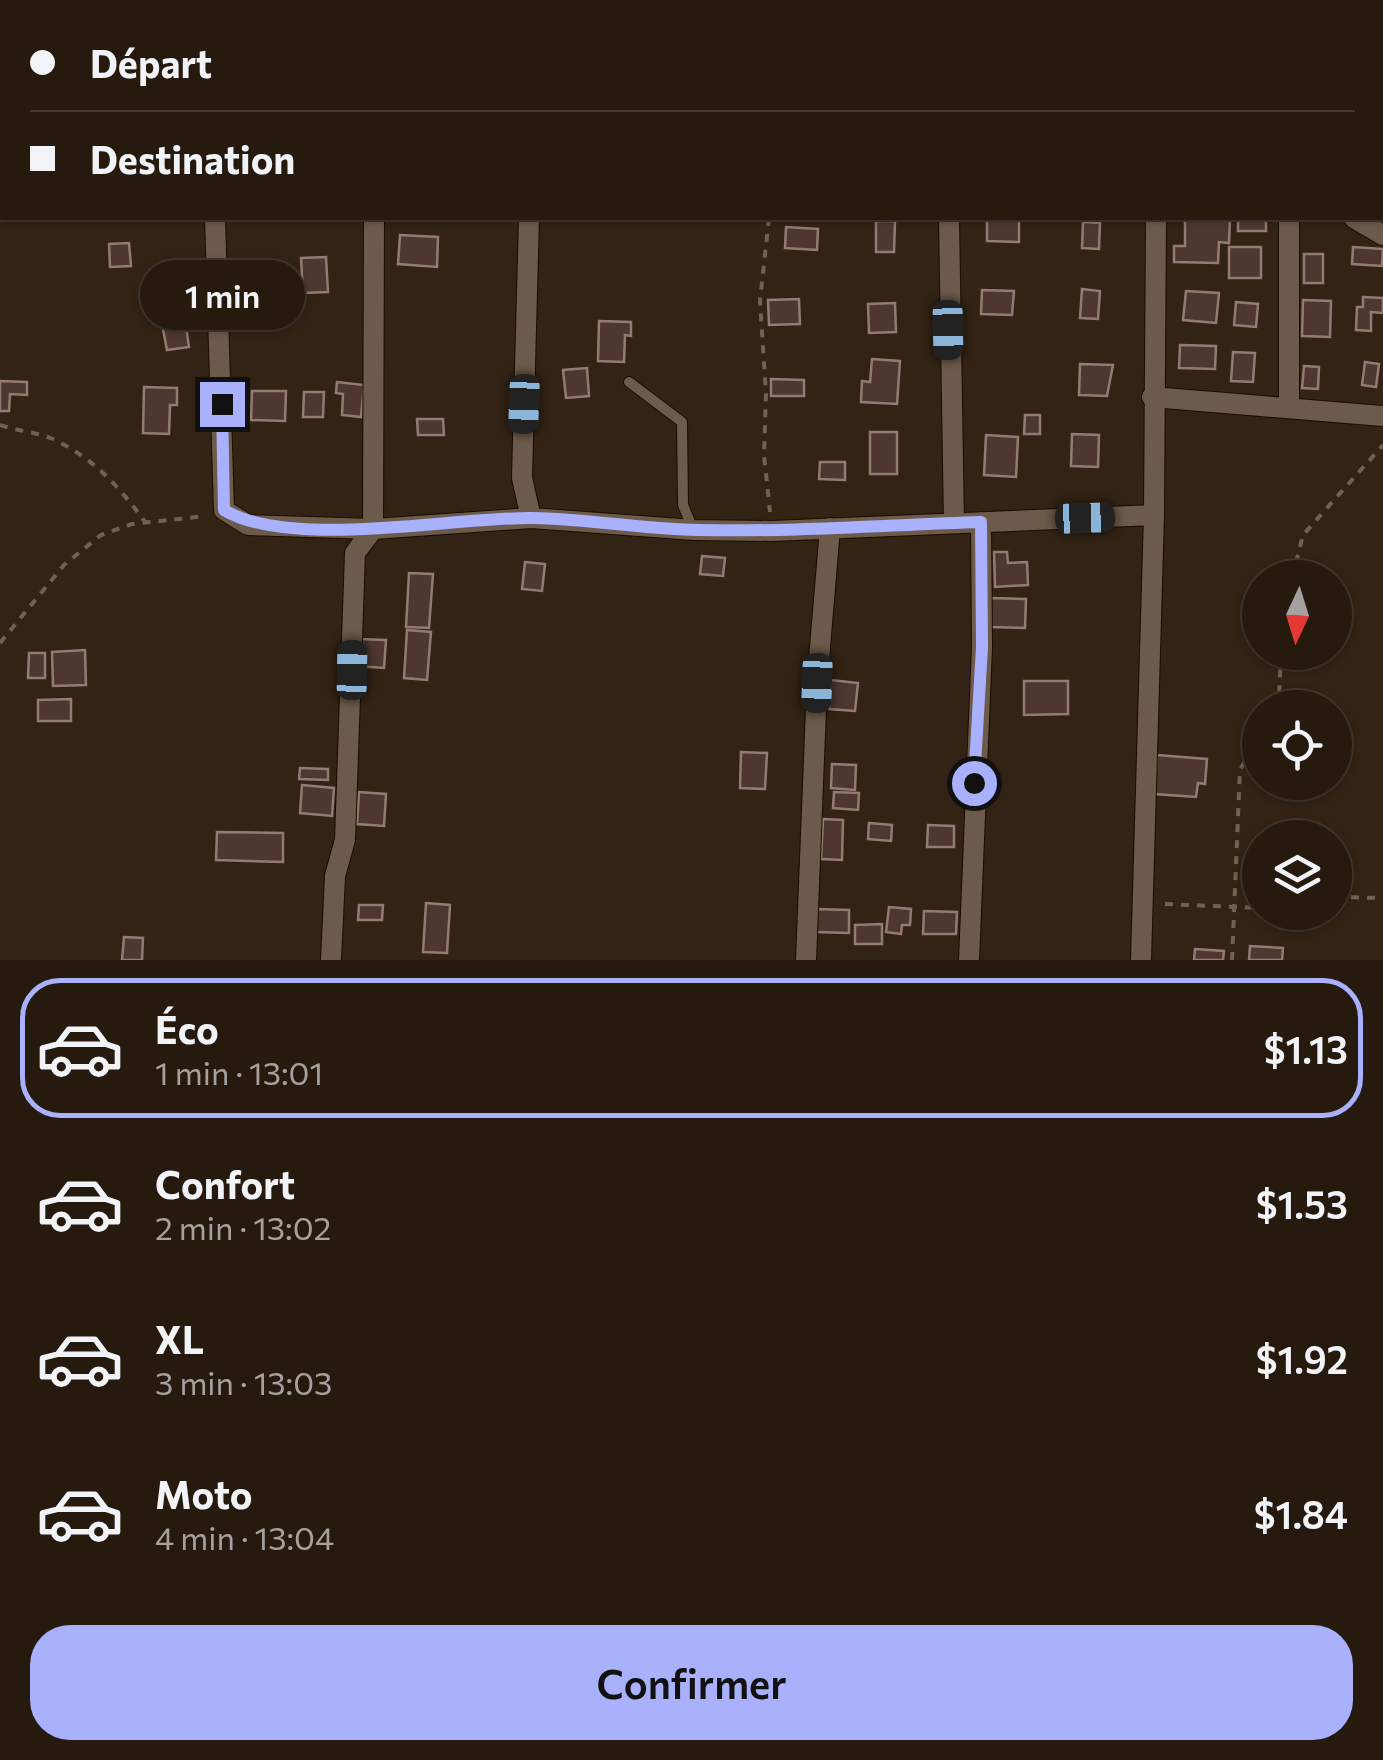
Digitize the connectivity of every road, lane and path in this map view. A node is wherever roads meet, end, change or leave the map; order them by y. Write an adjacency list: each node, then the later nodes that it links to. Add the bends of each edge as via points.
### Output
1 (216, 220): 16 (street)
2 (374, 220): 23 (street)
3 (529, 220): 18 (street, via 522,478)
4 (769, 220): 25 (path, via 760,301)
5 (949, 220): 21 (street)
6 (1156, 220): 11 (street)
7 (1290, 220): 12 (street)
8 (1357, 220): 9 (street)
9 (1383, 235)
10 (629, 382): 24 (lane, via 682,422 682,505)
11 (1152, 397): 12 (street); 17 (street)
12 (1289, 408): 13 (street)
13 (1383, 416)
14 (0, 424): 20 (path, via 51,438 84,457 112,476)
15 (1383, 445): 26 (path, via 1304,535)
16 (224, 510): 20 (path, via 197,520); 23 (street, via 248,524)
17 (1154, 515): 19 (street); 31 (street)
18 (531, 518): 23 (street); 24 (street)
19 (981, 522): 21 (street); 36 (street)
20 (146, 523): 27 (path, via 101,535 51,579)
21 (954, 523): 22 (street)
22 (830, 528): 25 (street); 35 (street)
23 (372, 529): 34 (street, via 354,552 345,840 335,876)
24 (694, 530): 25 (street)
25 (772, 531)
26 (1297, 560)
27 (0, 643)
28 (1242, 766): 32 (path)
29 (1352, 897): 30 (path)
30 (1383, 898)
31 (1143, 903): 32 (path); 37 (street)
32 (1233, 908): 33 (path); 38 (path)
33 (1242, 908)
34 (331, 960)
35 (806, 960)
36 (969, 960)
37 (1141, 960)
38 (1232, 960)

